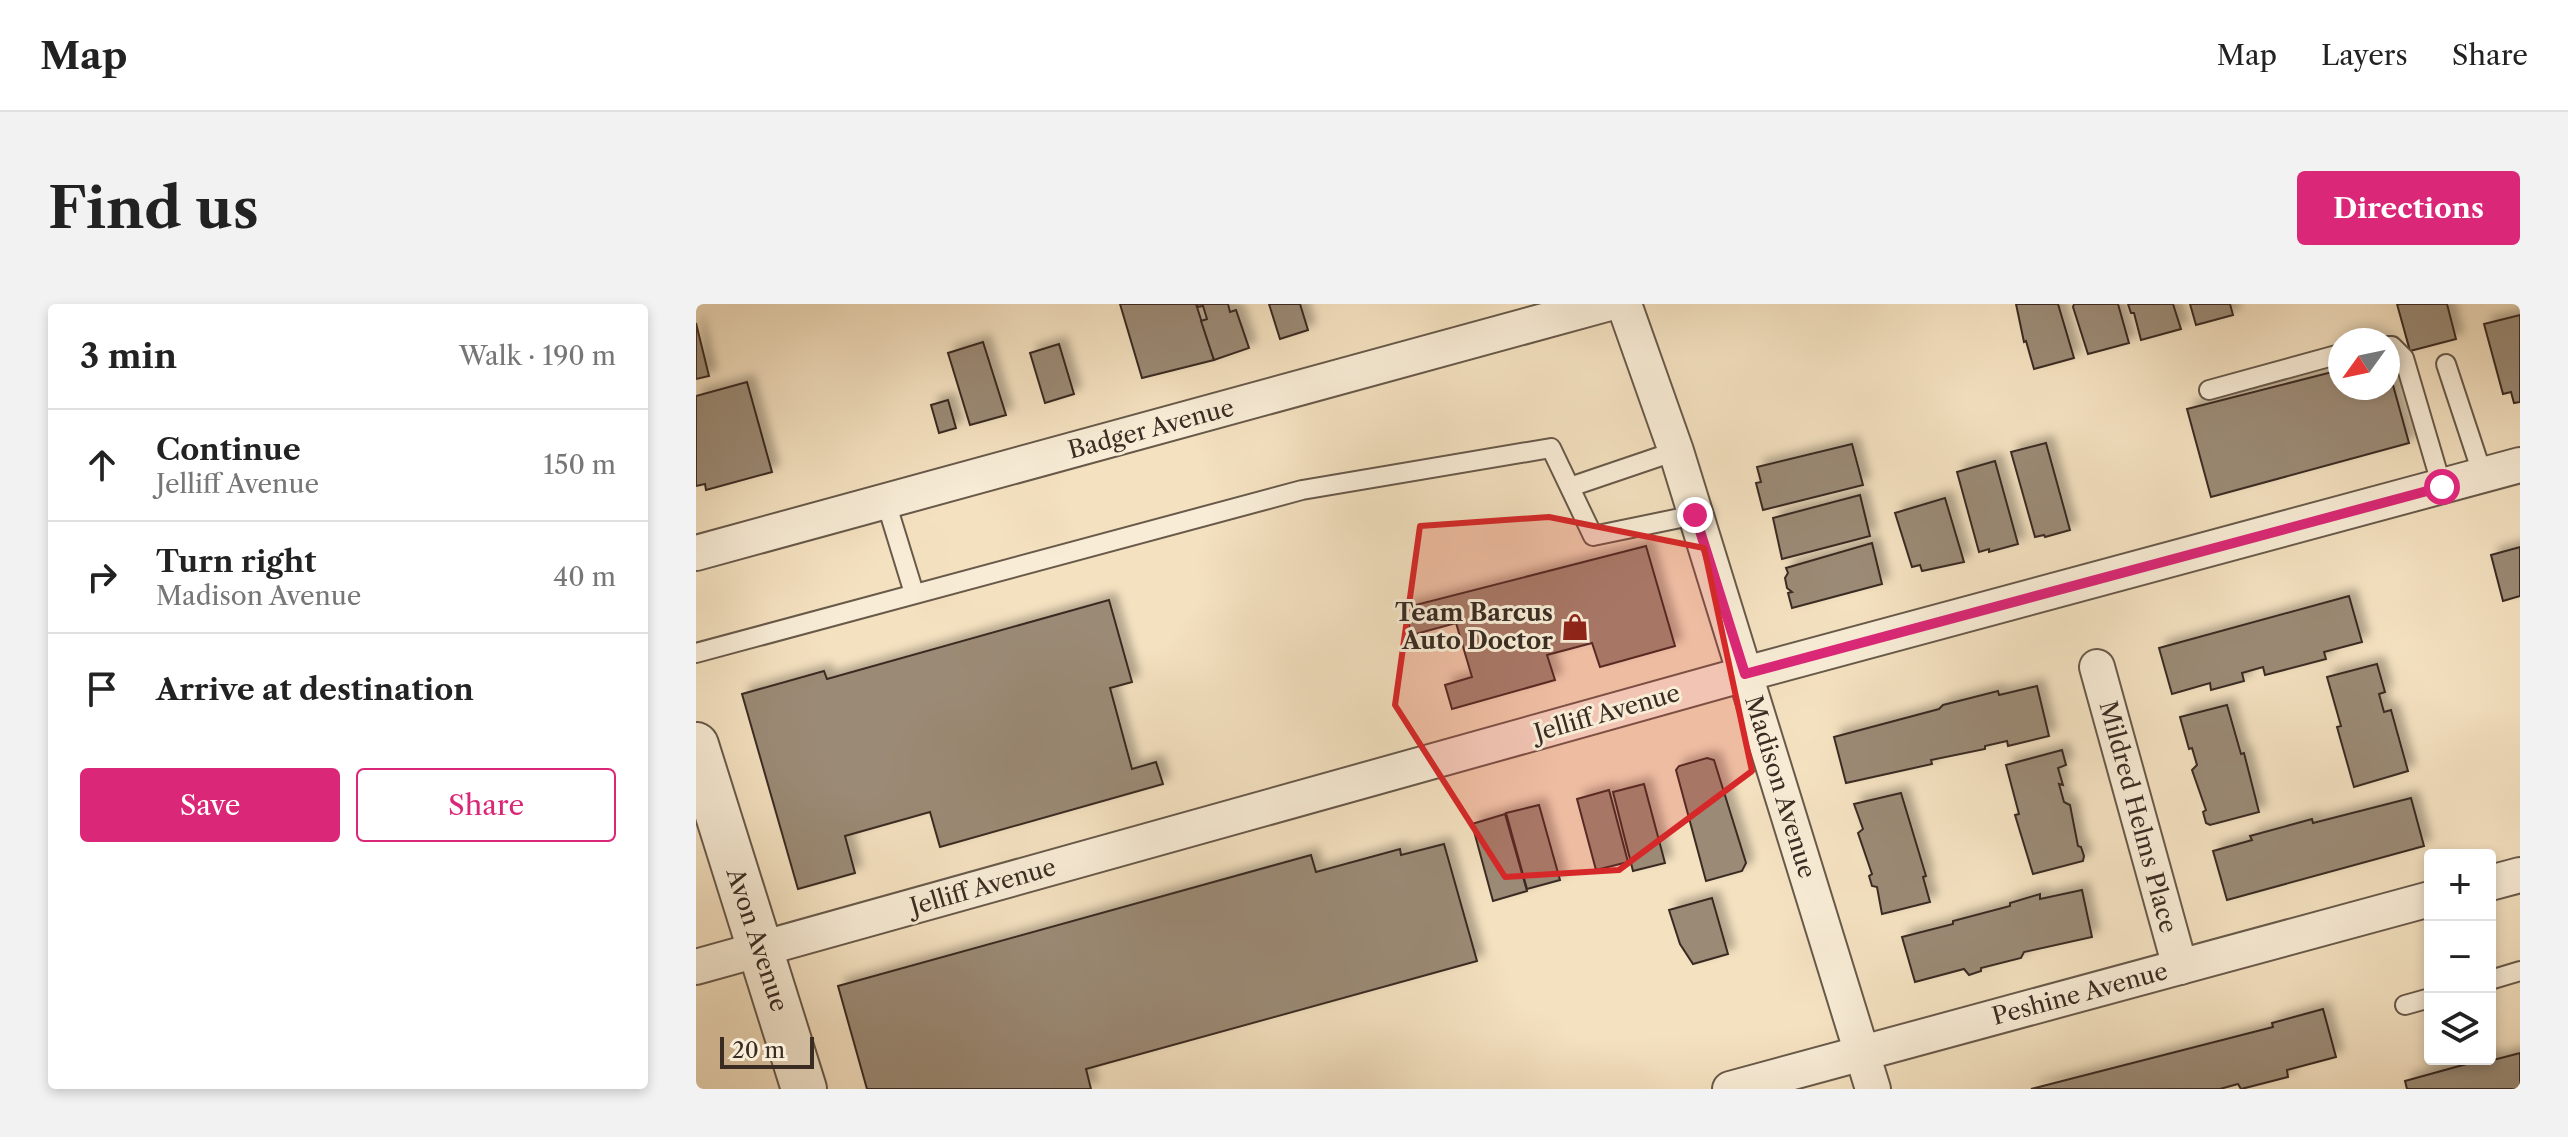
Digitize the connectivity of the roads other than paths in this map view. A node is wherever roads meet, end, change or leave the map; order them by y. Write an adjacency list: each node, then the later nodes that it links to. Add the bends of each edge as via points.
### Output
1 (1606, 304): 12 (street, Badger Avenue)
2 (1624, 304): 7 (street, Madison Avenue)
3 (2400, 354): 11 (lane)
4 (2328, 357): 6 (lane)
5 (2446, 364): 9 (lane)
6 (2209, 390)
7 (1676, 451): 10 (lane); 13 (street, Madison Avenue)
8 (2520, 465): 9 (street, Jelliff Avenue)
9 (2483, 476): 11 (street, Jelliff Avenue)
10 (1570, 487): 13 (lane, via 1593,536); 15 (lane, via 1551,448 1302,490)
11 (2442, 487): 18 (street, Jelliff Avenue)
12 (886, 502): 14 (street, Badger Avenue); 15 (lane)
13 (1695, 515): 18 (street, Madison Avenue)
14 (696, 553)
15 (914, 593): 16 (lane)
16 (696, 653)
17 (2097, 667): 25 (street, Mildred Helms Place)
18 (1745, 674): 23 (street, Jelliff Avenue); 30 (street, Madison Avenue)
19 (696, 745): 23 (street, Avon Avenue)
20 (2520, 875): 21 (street)
21 (2496, 881)
22 (2424, 901): 25 (street, Peshine Avenue)
23 (760, 949): 24 (street, Jelliff Avenue); 31 (street, Avon Avenue)
24 (696, 967)
25 (2180, 967): 30 (street, Peshine Avenue)
26 (2520, 971): 27 (lane)
27 (2496, 978)
28 (2424, 1000): 29 (lane)
29 (2405, 1005)
30 (1862, 1052): 32 (street, Peshine Avenue); 33 (street, Madison Avenue)
31 (804, 1089)
32 (1730, 1089)
33 (1873, 1089)

